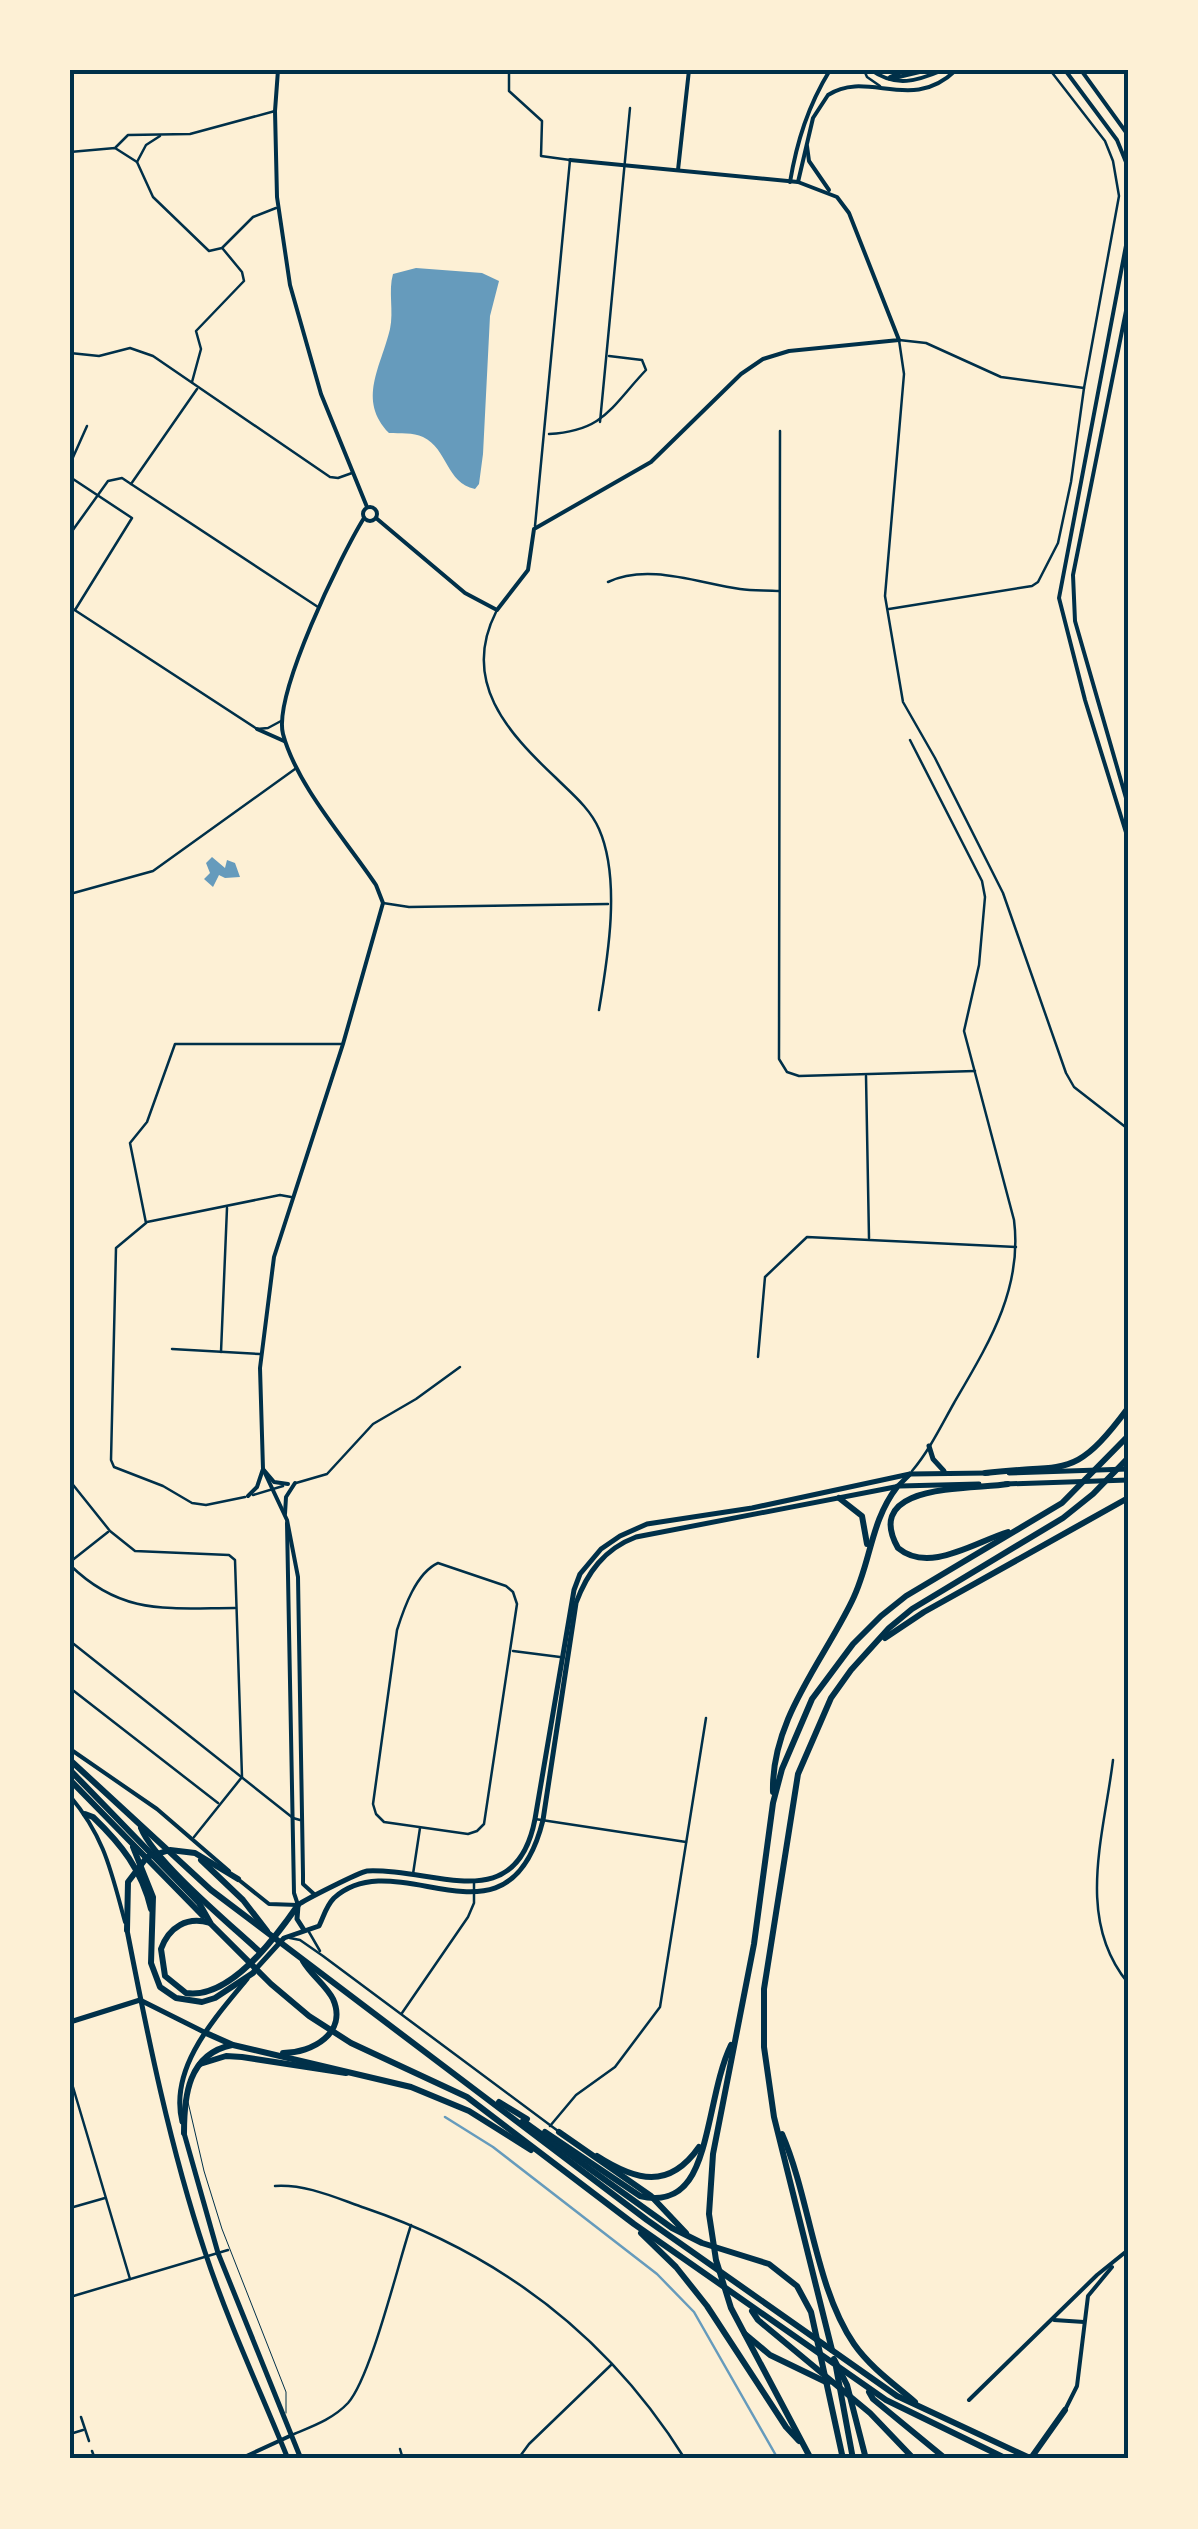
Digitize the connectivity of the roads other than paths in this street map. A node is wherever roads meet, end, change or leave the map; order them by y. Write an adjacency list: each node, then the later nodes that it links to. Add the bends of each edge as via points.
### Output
1 (278, 70): 17 (street)
2 (509, 70): 23 (street, via 509,91 542,120 541,156)
3 (689, 70): 27 (street)
4 (830, 70): 28 (street, via 804,121)
5 (864, 70): 15 (street, via 870,81)
6 (872, 70): 14 (street)
7 (906, 70): 14 (street)
8 (928, 70): 14 (street)
9 (944, 70): 14 (street, via 901,83)
10 (956, 70): 15 (street, via 925,90)
11 (1050, 70): 40 (street, via 1105,141 1119,196)
12 (1066, 70): 26 (street, via 1117,140)
13 (1081, 70): 19 (street)
14 (886, 78)
15 (893, 91): 20 (street, via 833,90 822,100)
16 (630, 108): 25 (street)
17 (275, 111): 18 (street); 31 (street)
18 (161, 135): 21 (street, via 128,135); 24 (street)
19 (1128, 135)
20 (806, 143): 29 (street); 30 (street, via 809,161)
21 (115, 148): 22 (street); 24 (street)
22 (70, 152)
23 (570, 160): 25 (street); 44 (street)
24 (137, 162): 33 (street, via 153,196 208,250)
25 (626, 165): 27 (street); 37 (street)
26 (1128, 168)
27 (678, 170): 28 (street)
28 (790, 182): 29 (street)
29 (798, 182): 30 (street)
30 (832, 194): 35 (street, via 849,213)
31 (278, 208): 33 (street, via 253,217); 46 (street, via 304,343)
32 (1128, 235): 67 (street, via 1059,598)
33 (222, 248): 38 (street, via 244,281 196,331 201,348)
34 (1128, 301): 66 (street, via 1072,597)
35 (899, 340): 40 (street, via 926,342 1000,378); 53 (street, via 789,350 763,360 740,374 651,462); 60 (street, via 904,374)
36 (70, 353): 38 (street, via 136,349)
37 (607, 356): 41 (street); 41 (street, via 642,360 646,370)
38 (192, 382): 39 (street)
39 (198, 388): 46 (street, via 330,477); 48 (street)
40 (1084, 388): 60 (street, via 1058,543 1038,582)
41 (600, 422): 44 (street)
42 (87, 426): 45 (street)
43 (780, 430): 56 (street)
44 (546, 434): 53 (street)
45 (70, 464)
46 (353, 472): 50 (street)
47 (70, 478): 49 (street)
48 (131, 484): 49 (street, via 114,478); 58 (street)
49 (96, 494): 54 (street); 57 (street, via 132,518)
50 (367, 508): 51 (street); 52 (street)
51 (364, 518): 52 (street); 58 (street)
52 (376, 518): 59 (street, via 465,593)
53 (534, 529): 59 (street, via 528,570)
54 (70, 534)
55 (608, 582): 56 (street, via 660,575)
56 (780, 590): 74 (street, via 779,1059 799,1076)
57 (72, 608): 62 (street)
58 (319, 608): 61 (street)
59 (497, 610): 70 (street, via 483,666 496,709 598,826 608,854)
60 (887, 610): 75 (street, via 903,702 1003,893 1066,1073 1074,1088)
61 (281, 720): 62 (street); 64 (street)
62 (256, 728): 64 (street)
63 (910, 740): 73 (street, via 985,897 979,965 964,1020)
64 (286, 743): 65 (street)
65 (296, 768): 68 (street, via 153,870); 69 (street)
66 (1128, 806)
67 (1128, 839)
68 (70, 894)
69 (383, 904): 70 (street); 72 (street)
70 (610, 904): 71 (street)
71 (598, 1010)
72 (344, 1044): 76 (street); 78 (street, via 175,1044 147,1122 130,1143)
73 (975, 1071): 74 (street); 80 (street)
74 (866, 1074): 79 (street)
75 (1128, 1130)
76 (292, 1197): 77 (street); 83 (street, via 274,1257)
77 (227, 1206): 78 (street); 82 (street)
78 (146, 1222): 102 (street, via 116,1248 111,1460 192,1503)
79 (869, 1239): 80 (street); 84 (street, via 808,1237 774,1265 762,1288)
80 (1018, 1248): 88 (street, via 994,1334)
81 (172, 1349): 82 (street)
82 (220, 1352): 83 (street)
83 (261, 1354): 90 (street)
84 (758, 1357)
85 (460, 1367): 97 (street, via 373,1424 327,1474)
86 (1128, 1408): 93 (highway, via 1097,1448 1066,1466)
87 (1128, 1436): 106 (highway, via 1074,1494)
88 (929, 1446): 92 (main road); 94 (street)
89 (1128, 1458): 112 (highway, via 1062,1518 912,1609)
90 (263, 1469): 98 (street, via 274,1482); 101 (street); 102 (street)
91 (1128, 1470): 93 (main road)
92 (947, 1473): 93 (main road); 94 (main road)
93 (984, 1473)
94 (910, 1474): 100 (main road); 114 (main road, via 654,1522 620,1536 594,1555 576,1581)
95 (70, 1480): 107 (street)
96 (1128, 1480): 99 (main road)
97 (296, 1483): 98 (street); 105 (street, via 286,1497)
98 (288, 1484): 101 (street)
99 (1008, 1484): 100 (main road); 106 (highway, via 912,1497 893,1513 891,1536 906,1555 929,1559)
100 (897, 1487): 103 (main road); 108 (highway, via 880,1512)
101 (270, 1490): 102 (street); 105 (street)
102 (248, 1496)
103 (840, 1498): 108 (highway, via 862,1516); 114 (main road, via 619,1545 584,1584)
104 (1128, 1498): 112 (highway)
105 (287, 1520): 127 (street); 128 (street, via 298,1577)
106 (1019, 1529): 125 (highway, via 906,1596 852,1644 800,1722)
107 (110, 1531): 109 (street); 110 (street, via 144,1554 236,1560)
108 (866, 1555): 125 (highway, via 852,1601 778,1744)
109 (70, 1564): 110 (street, via 90,1586 136,1605)
110 (237, 1608): 121 (street)
111 (70, 1641): 121 (street)
112 (876, 1644): 165 (highway, via 831,1698 791,1798 764,1989)
113 (510, 1651): 114 (street); 130 (street, via 484,1824 468,1834); 130 (street, via 513,1592 454,1566 427,1568 396,1630 373,1804 384,1822)
114 (563, 1657): 129 (main road)
115 (70, 1688): 124 (street)
116 (706, 1718): 133 (street)
117 (70, 1749): 131 (street)
118 (70, 1760): 132 (highway, via 139,1822)
119 (1113, 1760): 152 (street, via 1096,1912 1108,1956)
120 (70, 1770): 132 (highway)
121 (242, 1777): 124 (street); 127 (street)
122 (70, 1780): 132 (highway)
123 (70, 1796): 126 (street)
124 (219, 1804): 131 (street)
125 (773, 1804): 157 (highway)
126 (85, 1814): 143 (street, via 106,1850); 144 (highway, via 132,1860)
127 (293, 1818): 128 (street); 141 (street)
128 (302, 1820): 140 (street, via 303,1884)
129 (539, 1820): 133 (street); 138 (main road, via 516,1863); 139 (main road, via 536,1849 520,1872)
130 (420, 1828): 136 (street)
131 (193, 1838): 137 (street)
132 (142, 1840): 135 (highway); 135 (highway); 144 (highway)
133 (687, 1842): 166 (street, via 660,2007 615,2066 576,2095)
134 (182, 1850): 137 (highway); 143 (highway, via 153,1855 135,1868 126,1887); 146 (highway, via 222,1878)
135 (174, 1873): 142 (highway); 146 (highway); 148 (highway)
136 (412, 1875): 138 (main road); 140 (main road, via 361,1872)
137 (238, 1879): 141 (street, via 270,1904)
138 (474, 1882): 139 (street)
139 (474, 1892): 145 (main road, via 360,1884 330,1901 320,1926); 154 (street, via 468,1917)
140 (319, 1896): 141 (main road)
141 (298, 1905): 145 (main road, via 299,1924); 148 (highway)
142 (212, 1924): 148 (highway, via 184,1922 164,1940 161,1968 178,1990 214,1991); 170 (highway, via 286,1998 351,2043 457,2091)
143 (127, 1930): 153 (main road)
144 (153, 1930): 151 (highway, via 152,1970 176,1998 209,2001)
145 (308, 1931): 147 (main road); 150 (street)
146 (270, 1936): 149 (highway)
147 (284, 1938): 150 (street); 151 (main road)
148 (260, 1952)
149 (300, 1956): 159 (highway, via 331,1996 334,2024 312,2048 294,2054); 164 (highway)
150 (324, 1956): 154 (street)
151 (252, 1972): 156 (main road)
152 (1128, 1983)
153 (140, 2000): 155 (main road); 156 (main road); 180 (main road)
154 (401, 2014): 166 (street)
155 (70, 2022)
156 (206, 2033): 158 (highway); 168 (main road, via 178,2088)
157 (736, 2034): 169 (highway); 187 (highway, via 710,2186 712,2241)
158 (233, 2045): 159 (highway); 160 (highway)
159 (257, 2051): 161 (highway)
160 (200, 2064): 161 (highway, via 226,2056); 163 (highway)
161 (364, 2073): 170 (highway, via 442,2099)
162 (70, 2077): 172 (street)
163 (185, 2098): 168 (highway); 177 (lane)
164 (488, 2098): 169 (highway, via 652,2198 674,2194 693,2173); 176 (highway); 193 (highway, via 646,2220)
165 (774, 2116): 193 (highway, via 845,2330 865,2359); 196 (highway)
166 (550, 2126): 167 (street)
167 (559, 2132): 169 (highway, via 640,2177 674,2171); 176 (highway, via 651,2196)
168 (184, 2133): 179 (main road)
169 (702, 2142)
170 (540, 2153): 175 (highway)
171 (276, 2186): 174 (street, via 313,2190)
172 (106, 2198): 173 (street); 182 (street)
173 (70, 2208)
174 (411, 2224): 188 (street, via 520,2284); 199 (street, via 352,2399)
175 (634, 2224): 184 (highway); 203 (highway, via 707,2306)
176 (690, 2238): 213 (highway, via 769,2264 797,2286 810,2312)
177 (228, 2250): 179 (street); 195 (lane, via 286,2392)
178 (1128, 2250): 181 (street)
179 (218, 2253): 180 (street); 195 (main road)
180 (206, 2256): 182 (street); 200 (main road)
181 (1118, 2259): 185 (street); 186 (street, via 1088,2296)
182 (130, 2279): 183 (street)
183 (70, 2297)
184 (749, 2306): 189 (highway); 190 (highway)
185 (1054, 2320): 186 (street); 191 (street)
186 (1084, 2322): 192 (street, via 1077,2386)
187 (740, 2330): 190 (highway, via 770,2355); 203 (highway)
188 (612, 2364): 210 (street); 211 (street)
189 (866, 2386): 217 (highway, via 873,2400); 218 (highway, via 916,2418)
190 (843, 2390): 216 (highway)
191 (969, 2400)
192 (1065, 2410): 219 (highway)
193 (928, 2412): 219 (highway)
194 (81, 2417): 197 (street)
195 (285, 2417): 199 (main road)
196 (851, 2421): 214 (highway); 215 (highway)
197 (85, 2429): 198 (street); 201 (street)
198 (70, 2434)
199 (292, 2435): 200 (street); 208 (main road)
200 (280, 2440): 206 (street); 207 (main road)
201 (89, 2441)
202 (400, 2449): 209 (street)
203 (806, 2449): 212 (highway)
204 (92, 2451): 205 (street)
205 (95, 2459)
206 (240, 2459)
207 (288, 2459)
208 (301, 2459)
209 (404, 2459)
210 (518, 2459)
211 (685, 2459)
212 (811, 2459)
213 (843, 2459)
214 (853, 2459)
215 (866, 2459)
216 (914, 2459)
217 (946, 2459)
218 (1008, 2459)
219 (1032, 2459)

